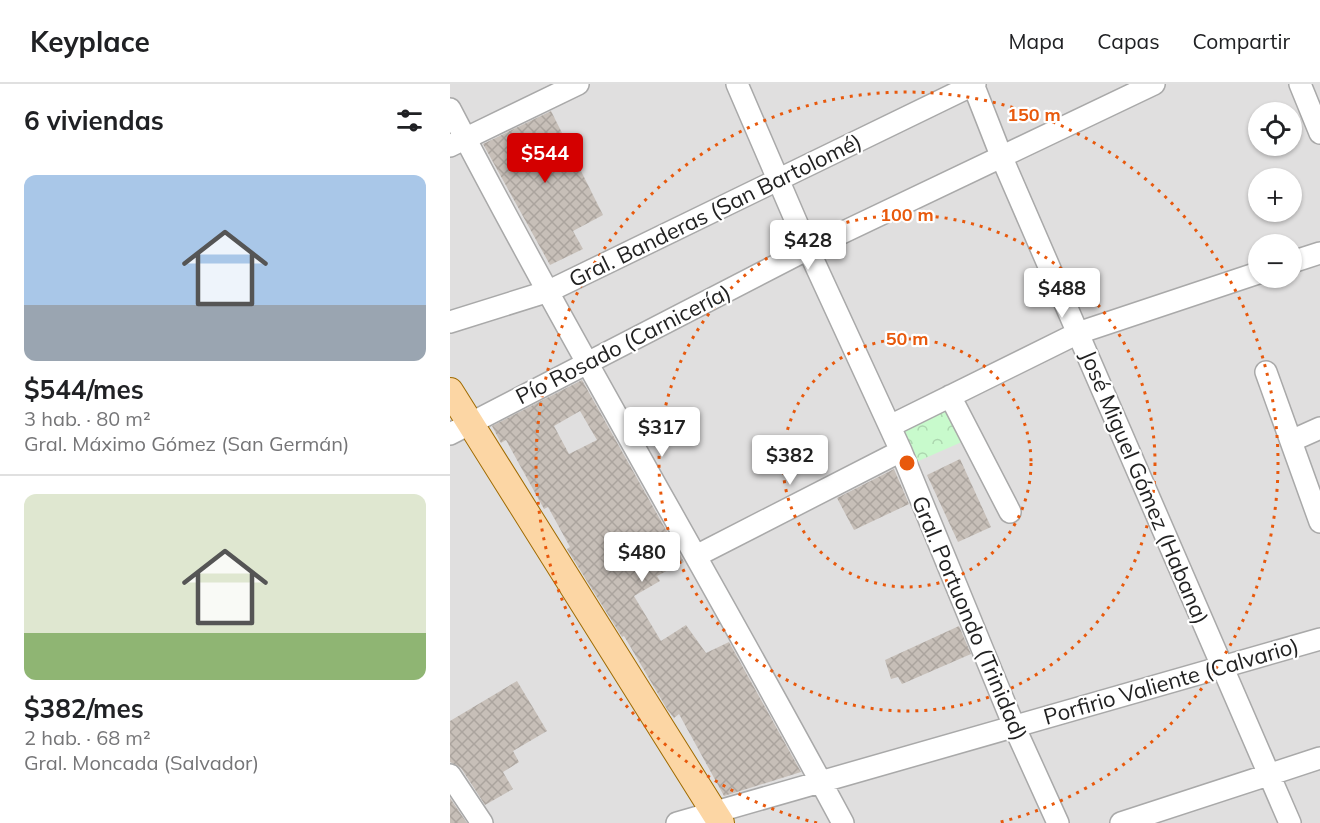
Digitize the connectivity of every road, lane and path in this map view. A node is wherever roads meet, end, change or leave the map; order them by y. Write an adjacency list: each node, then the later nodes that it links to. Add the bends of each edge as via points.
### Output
1 (578, 84): 8 (street)
2 (737, 84): 10 (street, Gral. Portuondo (Trinidad))
3 (974, 84): 9 (street, José Miguel Gómez (Habana)); 10 (street, Gral. Banderas (San Bartolomé))
4 (1154, 84): 9 (street, Pío Rosado (Carnicería))
5 (1300, 84): 7 (street)
6 (450, 109): 8 (street)
7 (1320, 134)
8 (458, 142): 15 (street)
9 (1002, 158): 11 (street, Pío Rosado (Carnicería)); 17 (street, José Miguel Gómez (Habana))
10 (778, 178): 11 (street, Gral. Portuondo (Trinidad)); 15 (street, Gral. Banderas (San Bartolomé))
11 (808, 249): 18 (street, Pío Rosado (Carnicería)); 22 (street, Gral. Portuondo (Trinidad))
12 (1320, 253): 13 (street)
13 (1302, 259)
14 (1248, 276): 17 (street)
15 (549, 291): 16 (street, Gral. Banderas (San Bartolomé)); 18 (street)
16 (450, 322)
17 (1078, 333): 21 (street); 31 (street, José Miguel Gómez (Habana))
18 (586, 364): 24 (street, Pío Rosado (Carnicería)); 29 (street)
19 (1266, 372): 25 (street)
20 (450, 391): 24 (main road)
21 (950, 396): 22 (street); 27 (street)
22 (890, 426): 26 (street, Gral. Portuondo (Trinidad))
23 (1320, 428): 25 (street)
24 (460, 429): 37 (main road)
25 (1291, 441): 28 (street)
26 (901, 451): 29 (street); 32 (street, Gral. Portuondo (Trinidad))
27 (1010, 512)
28 (1320, 522)
29 (696, 556): 36 (street)
30 (1320, 639): 31 (street, Porfirio Valiente (Calvario))
31 (1221, 666): 32 (street, Porfirio Valiente (Calvario)); 34 (street, José Miguel Gómez (Habana))
32 (1014, 726): 36 (street, Porfirio Valiente (Calvario)); 41 (street, Gral. Portuondo (Trinidad))
33 (1320, 758): 34 (street)
34 (1269, 774): 42 (street); 43 (street, José Miguel Gómez (Habana))
35 (450, 775): 38 (street)
36 (820, 781): 37 (street, Porfirio Valiente (Calvario)); 40 (street)
37 (718, 818): 39 (street, Porfirio Valiente (Calvario))
38 (482, 823)
39 (677, 823)
40 (843, 823)
41 (1058, 823)
42 (1121, 823)
43 (1290, 823)

